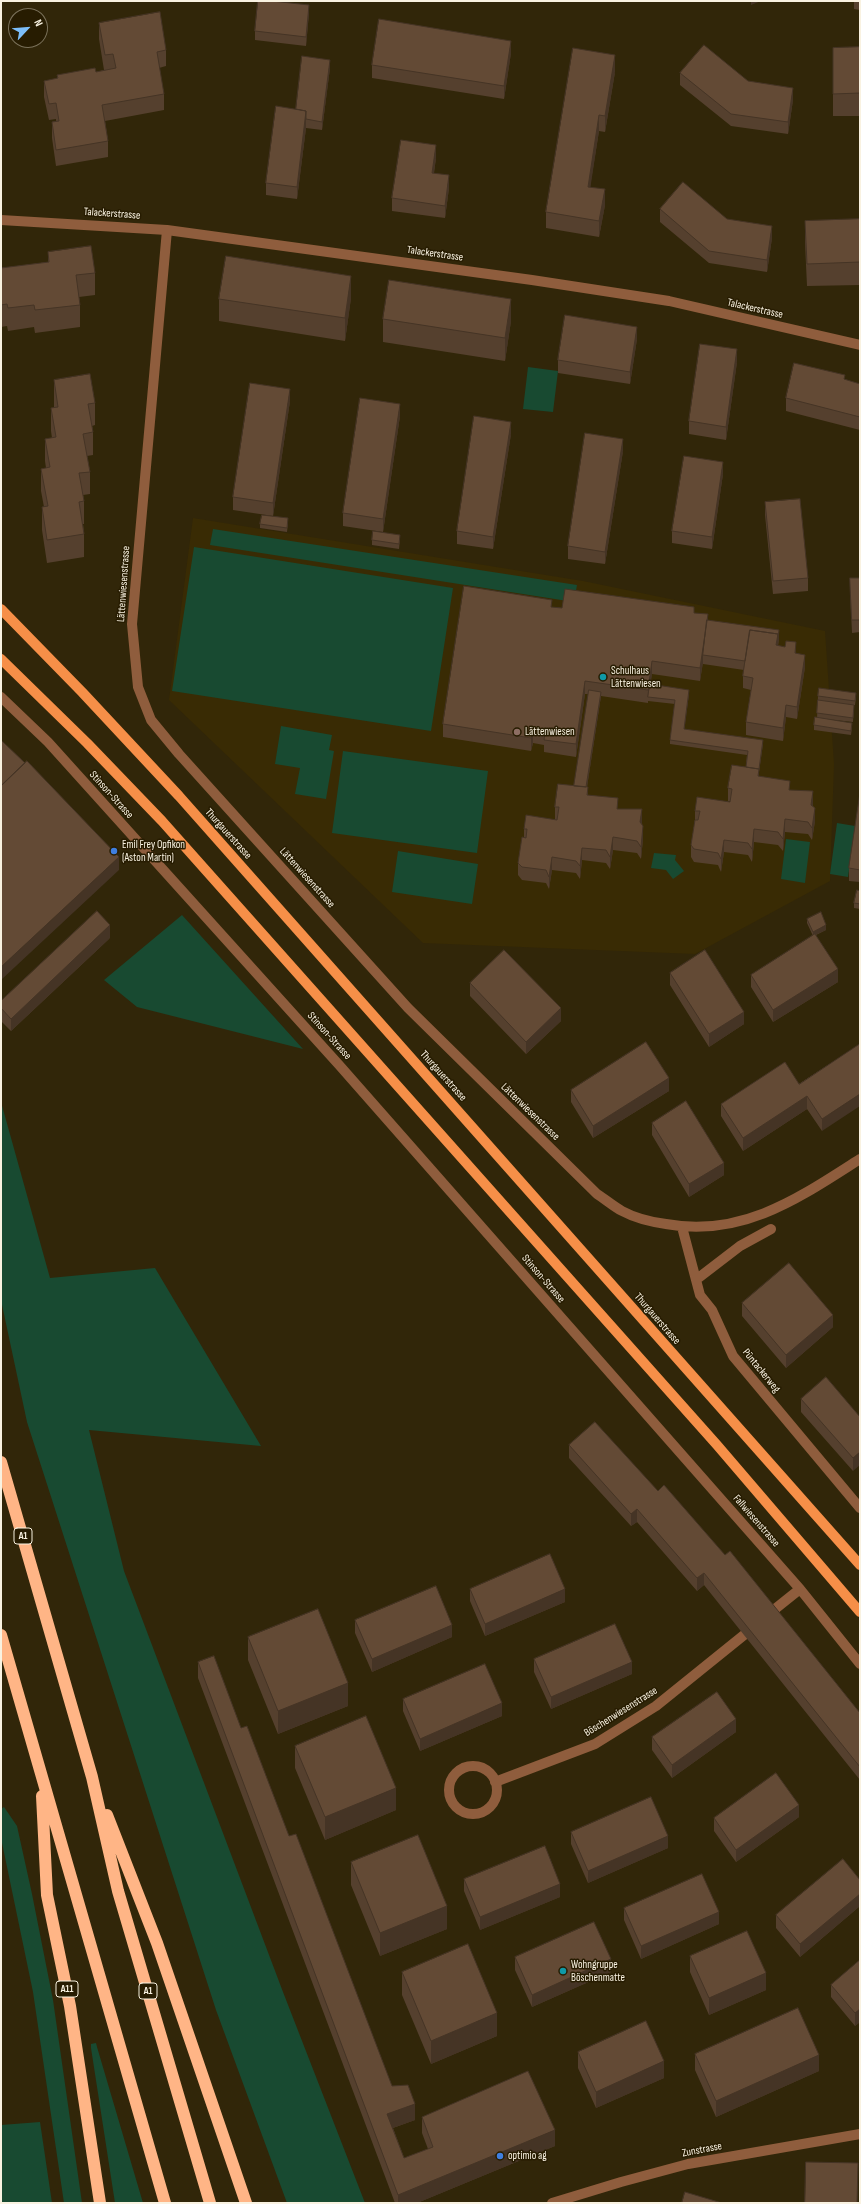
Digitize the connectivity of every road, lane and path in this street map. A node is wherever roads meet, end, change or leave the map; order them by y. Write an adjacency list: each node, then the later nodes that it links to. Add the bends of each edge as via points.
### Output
1 (1, 220): 2 (street, Talackerstrasse)
2 (167, 230): 3 (street, Talackerstrasse, via 669,301); 8 (street, Lättenwiesenstrasse, via 132,624 138,686 151,720 408,1008 597,1194 623,1211 649,1221)
3 (860, 345)
4 (1, 608): 14 (main road, Thurgauerstrasse, via 179,796)
5 (1, 659): 16 (main road, via 162,821 717,1445)
6 (1, 697): 11 (street, Stinson-Strasse, via 48,742)
7 (860, 1159): 8 (street, Lättenwiesenstrasse, via 780,1208 719,1227)
8 (682, 1227): 10 (street, Püntackerweg)
9 (771, 1229): 10 (street, via 740,1246)
10 (696, 1279): 13 (street, Püntackerweg, via 700,1295 712,1310 733,1356)
11 (632, 1397): 15 (street, Fallwiesenstrasse)
12 (1, 1462): 22 (highway, A1)
13 (860, 1508)
14 (860, 1565)
15 (800, 1589): 17 (street); 20 (street, Fallwiesenstrasse)
16 (860, 1612)
17 (770, 1613)
18 (1, 1635): 21 (highway)
19 (744, 1635): 23 (street, Böschenwiesenstrasse, via 656,1706 595,1744)
20 (860, 1664)
21 (42, 1775): 25 (highway, A11, via 47,1895 70,2006); 26 (highway)
22 (92, 1777): 27 (highway, A1, via 118,1891); 28 (highway, via 157,1943)
23 (495, 1782): 23 (street, via 490,1773 483,1769 468,1767 454,1775 450,1782 450,1798 460,1810 467,1813 482,1812 494,1802)
24 (860, 2134): 29 (street, Zunstrasse, via 688,2164)
25 (100, 2203)
26 (165, 2203)
27 (210, 2203)
28 (246, 2203)
29 (552, 2203)

